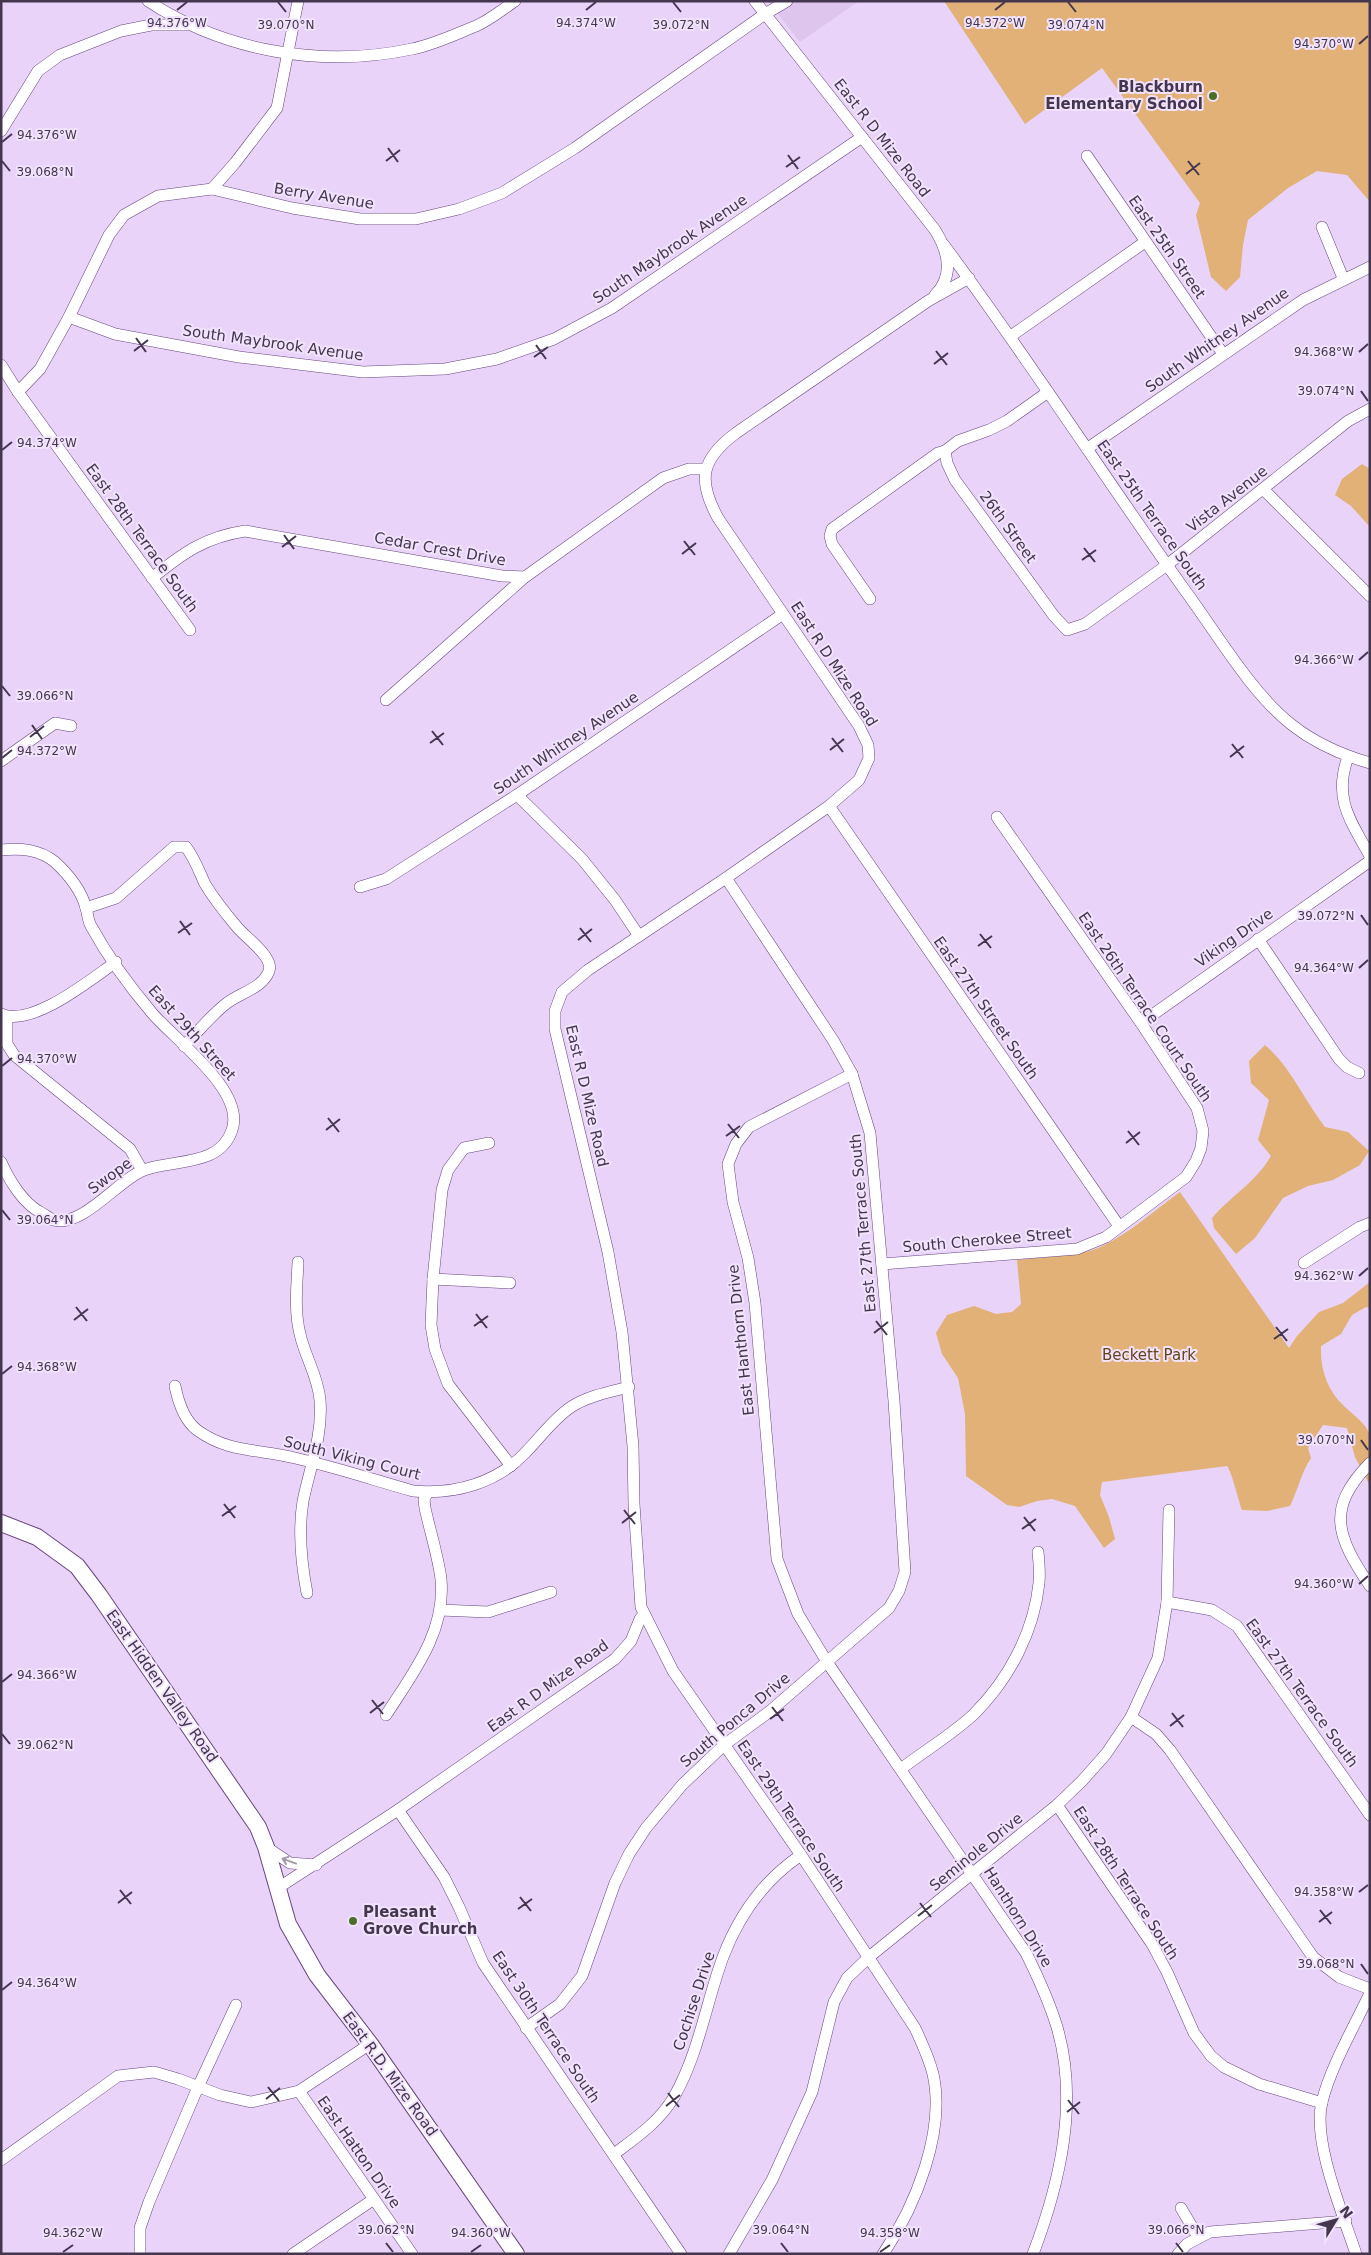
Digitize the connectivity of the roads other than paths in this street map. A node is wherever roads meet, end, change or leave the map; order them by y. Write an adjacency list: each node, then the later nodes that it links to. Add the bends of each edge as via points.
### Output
1 (148, 1): 7 (street)
2 (298, 1): 8 (street)
3 (515, 1): 8 (street, via 478,25 413,49 362,56)
4 (755, 1): 6 (street, East R D Mize Road)
5 (786, 1): 6 (street, Berry Avenue)
6 (765, 14): 10 (street, East R D Mize Road); 12 (street, Berry Avenue, via 575,148 502,193 459,209 416,219 360,219 292,208)
7 (186, 25): 8 (street, via 249,46); 9 (street, via 151,25 121,31 60,55 38,71)
8 (289, 54): 12 (street, via 277,108)
9 (1, 131)
10 (862, 136): 15 (street, East R D Mize Road); 20 (street, South Maybrook Avenue, via 612,308 554,339 497,358 445,368 362,372 239,357 115,334)
11 (1087, 156): 14 (street, East 25th Street)
12 (212, 189): 20 (street, Berry Avenue, via 158,196 124,215 109,235)
13 (1322, 227): 18 (street)
14 (1145, 242): 21 (street); 22 (street, East 25th Street)
15 (944, 244): 17 (street, East 25th Terrace South); 19 (street, East R D Mize Road, via 948,259 945,283)
16 (1370, 267): 18 (street, South Whitney Avenue)
17 (969, 278): 19 (street, East R D Mize Road); 21 (street, East 25th Terrace South)
18 (1343, 278): 22 (street, South Whitney Avenue, via 1303,300)
19 (928, 301): 29 (street, East R D Mize Road, via 730,437 715,451)
20 (69, 318): 24 (street, Berry Avenue, via 40,369)
21 (1011, 336): 25 (street, East 25th Terrace South)
22 (1223, 354): 27 (street, South Whitney Avenue)
23 (1, 366): 24 (street, East 28th Terrace South)
24 (18, 392): 33 (street, East 28th Terrace South)
25 (1048, 392): 27 (street, East 25th Terrace South); 28 (street, via 1007,421 958,441)
26 (1370, 409): 30 (street, Vista Avenue, via 1348,422)
27 (1088, 448): 31 (street, East 25th Terrace South)
28 (945, 451): 35 (street, via 832,529 832,544); 37 (street, 26th Street, via 955,480)
29 (705, 469): 32 (street, Cedar Crest Drive, via 689,469 664,478); 36 (street, East R D Mize Road, via 711,505)
30 (1264, 490): 31 (street, Vista Avenue); 34 (street)
31 (1167, 565): 37 (street, Vista Avenue, via 1085,624 1067,630); 41 (street, East 25th Terrace South, via 1265,698 1292,725)
32 (525, 577): 33 (street, Cedar Crest Drive, via 502,576 245,531 222,534 202,543); 39 (street)
33 (152, 578): 38 (street, East 28th Terrace South)
34 (1370, 596)
35 (870, 599)
36 (783, 614): 44 (street, South Whitney Avenue); 45 (street, East R D Mize Road, via 868,744 869,758 859,780)
37 (1054, 616)
38 (190, 630)
39 (386, 700)
40 (71, 726): 42 (street, via 55,723)
41 (1348, 757): 43 (street, East 25th Terrace South); 48 (street, via 1341,783 1342,797 1348,817)
42 (1, 760)
43 (1370, 763)
44 (517, 796): 51 (street, South Whitney Avenue, via 386,879); 53 (street, via 582,859)
45 (829, 806): 50 (street, East R D Mize Road); 66 (street, East 27th Street South)
46 (997, 817): 57 (street, East 26th Terrace Court South)
47 (1, 850): 52 (street, via 16,848 38,852 54,861 74,881)
48 (1370, 856)
49 (1370, 861): 54 (street, Viking Drive)
50 (726, 878): 53 (street, East R D Mize Road); 60 (street, East 27th Terrace South)
51 (360, 887)
52 (86, 908): 55 (street, East 29th Street, via 92,927); 58 (street, via 116,898 174,847 186,847 224,912 266,956 270,970 264,981 226,1003)
53 (639, 936): 73 (street, East R D Mize Road, via 562,992 555,1011 555,1029 608,1252)
54 (1258, 939): 57 (street, Viking Drive); 59 (street, via 1339,1058)
55 (116, 962): 56 (street, via 38,1011 25,1016); 58 (street, East 29th Street, via 154,1015)
56 (4, 1015): 64 (street, via 7,1044 14,1055 130,1149)
57 (1140, 1023): 66 (street, East 26th Terrace Court South, via 1197,1108 1203,1131 1201,1148 1186,1177)
58 (184, 1046): 61 (street, East 29th Street, via 229,1097 234,1114)
59 (1359, 1073)
60 (852, 1074): 69 (street, East 27th Terrace South, via 870,1133); 87 (street, East Hanthorn Drive, via 749,1128 736,1144 728,1164 755,1303 778,1559 798,1614)
61 (232, 1130): 64 (street, Swope, via 218,1151 199,1160)
62 (489, 1143): 70 (street, via 464,1148 448,1170 439,1207)
63 (1, 1162): 64 (street, Swope, via 29,1206 54,1220 83,1214)
64 (142, 1170)
65 (1370, 1223): 68 (street)
66 (1119, 1226): 69 (street, South Cherokee Street, via 1092,1244 1077,1249)
67 (298, 1262): 74 (street, via 296,1305 300,1335 316,1376 320,1399 320,1431)
68 (1304, 1263)
69 (882, 1264): 87 (street, East 27th Terrace South, via 905,1572 889,1608)
70 (433, 1279): 71 (street); 76 (street, via 431,1325 435,1348 448,1384)
71 (510, 1283)
72 (175, 1386): 74 (street, South Viking Court, via 192,1424 212,1439 241,1450 282,1454)
73 (629, 1387): 76 (street, South Viking Court, via 592,1397 571,1407); 86 (street, East R D Mize Road, via 634,1504)
74 (313, 1462): 77 (street, South Viking Court); 83 (street, via 300,1529 301,1564)
75 (1370, 1463): 81 (street, via 1357,1476 1344,1501 1340,1521 1351,1558)
76 (511, 1466): 77 (street, South Viking Court, via 492,1478 462,1489)
77 (427, 1493): 85 (street, via 425,1508 441,1580)
78 (1169, 1510): 84 (street, Seminole Drive)
79 (1, 1523): 95 (main road, East Hidden Valley Road, via 37,1537 77,1566 233,1789 258,1827)
80 (1038, 1552): 91 (street, via 1039,1582 1031,1620 1021,1648 1006,1674 972,1715)
81 (1370, 1586)
82 (551, 1592): 85 (street, via 488,1612)
83 (307, 1593)
84 (1167, 1602): 89 (street, Seminole Drive, via 1158,1658); 94 (street, East 27th Terrace South, via 1212,1610 1237,1626)
85 (440, 1610): 88 (street, via 428,1648)
86 (644, 1614): 90 (street, East 29th Terrace South, via 673,1671); 93 (street, East R D Mize Road, via 631,1641 615,1659)
87 (827, 1662): 90 (street, South Ponca Drive, via 769,1712); 91 (street, Hanthorn Drive)
88 (386, 1715)
89 (1130, 1718): 92 (street, Seminole Drive, via 1106,1754); 101 (street, via 1156,1734 1170,1750 1313,1957 1339,1977)
90 (724, 1745): 96 (street, East 29th Terrace South); 103 (street, South Ponca Drive, via 682,1785 646,1828 615,1883 582,1976 560,2004)
91 (901, 1769): 98 (street, Hanthorn Drive)
92 (1057, 1805): 98 (street, Seminole Drive); 107 (street, East 28th Terrace South, via 1152,1944 1194,2033 1211,2056 1224,2067 1259,2084)
93 (398, 1810): 97 (street, East R D Mize Road); 103 (street, East 30th Terrace South, via 444,1877 483,1963)
94 (1370, 1815)
95 (266, 1847): 97 (street, one-way to 95, via 290,1863); 99 (main road, East Hidden Valley Road)
96 (801, 1855): 100 (street, East 29th Terrace South); 108 (street, Cochise Drive, via 765,1884 737,1926 723,1957 686,2074 673,2098 647,2130)
97 (316, 1865): 99 (street, East R D Mize Road)
98 (973, 1874): 100 (street, Seminole Drive); 121 (street, Hanthorn Drive, via 1026,1953 1043,1987 1063,2058 1066,2102 1058,2178)
99 (278, 1888): 104 (main road, East R.D. Mize Road, via 288,1924 317,1975)
100 (868, 1957): 119 (street, Seminole Drive, via 848,1978 834,2002 812,2092 798,2126 772,2180); 120 (street, East 29th Terrace South, via 915,2028 927,2055 936,2096 932,2142 917,2189)
101 (1370, 1991): 107 (street)
102 (236, 2005): 105 (street)
103 (526, 2028): 108 (street, East 30th Terrace South)
104 (370, 2044): 106 (street); 114 (main road, East R.D. Mize Road)
105 (198, 2087): 106 (street, via 220,2096 251,2102); 109 (street, via 154,2072 118,2076); 115 (street, via 149,2202 140,2228)
106 (298, 2091): 110 (street, East Hatton Drive)
107 (1322, 2103): 112 (street, via 1322,2144)
108 (614, 2154): 118 (street, East 30th Terrace South)
109 (1, 2160)
110 (374, 2199): 116 (street); 117 (street, East Hatton Drive)
111 (1182, 2208): 113 (street)
112 (1346, 2221): 113 (street, via 1210,2232); 123 (street)
113 (1198, 2237): 122 (street)
114 (514, 2253)
115 (140, 2254)
116 (293, 2254)
117 (412, 2254)
118 (682, 2254)
119 (729, 2254)
120 (883, 2254)
121 (1033, 2254)
122 (1178, 2254)
123 (1356, 2254)

